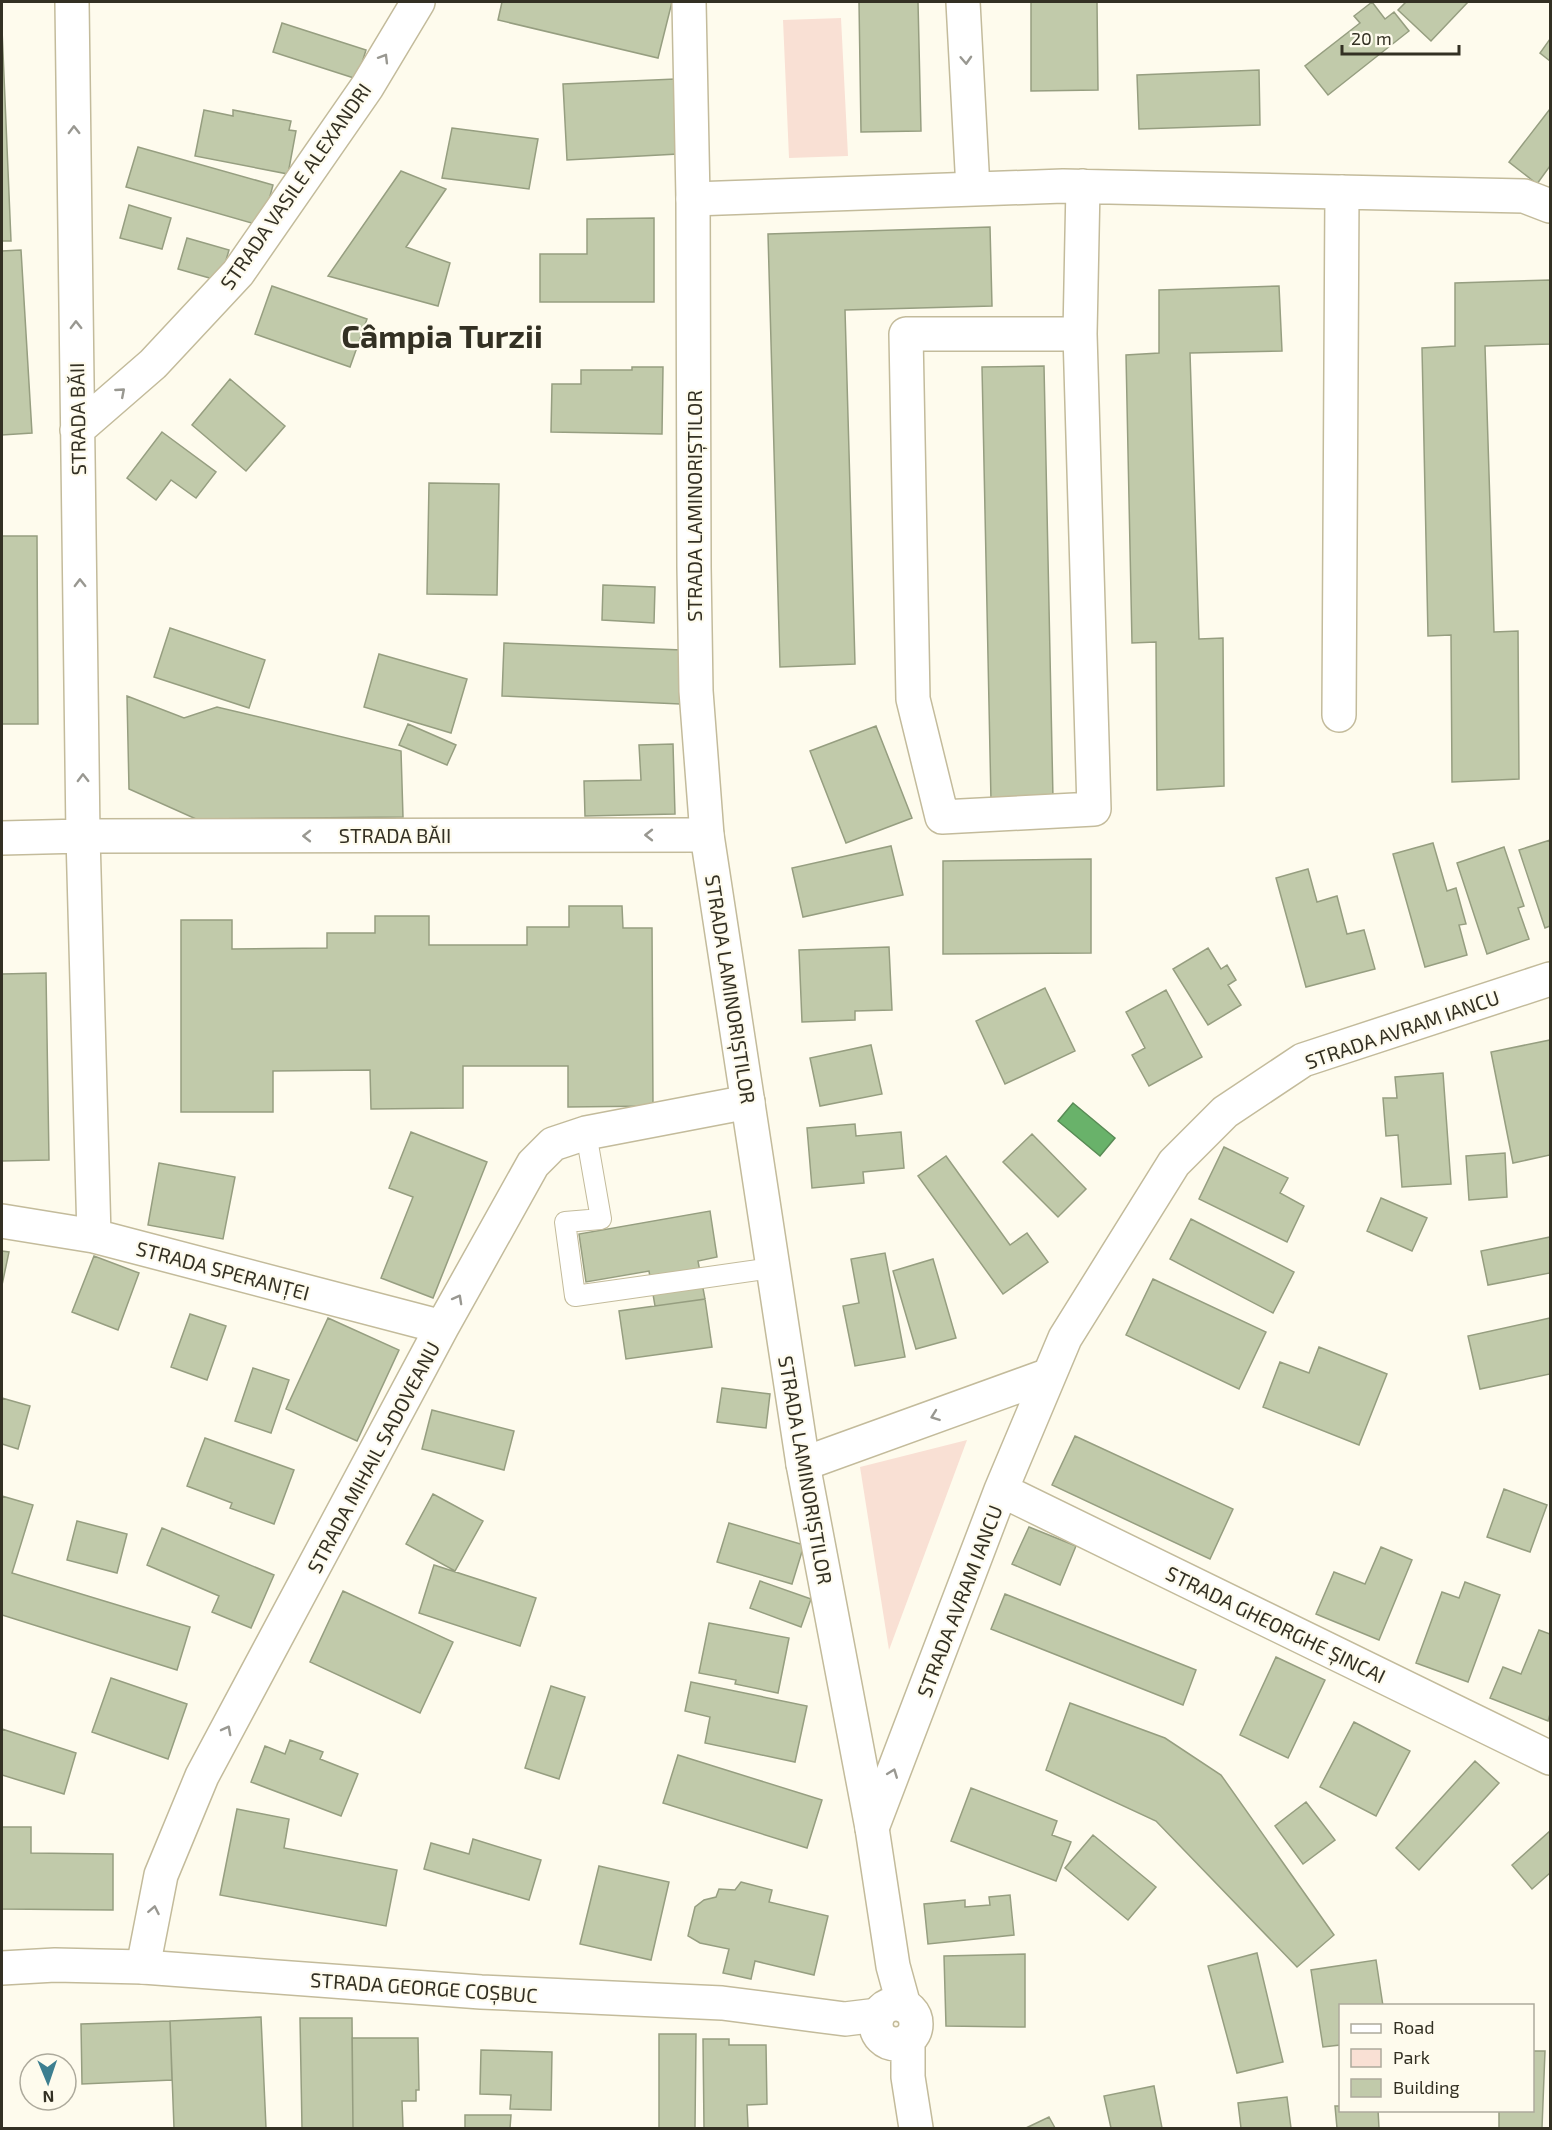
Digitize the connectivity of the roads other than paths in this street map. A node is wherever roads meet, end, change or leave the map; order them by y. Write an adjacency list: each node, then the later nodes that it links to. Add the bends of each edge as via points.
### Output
1 (72, 2): 11 (street, STRADA BĂII, one-way to 1)
2 (418, 2): 11 (street, STRADA VASILE ALEXANDRI, one-way to 2, via 153,364 238,273 367,87)
3 (689, 2): 8 (street, STRADA LAMINORIȘTILOR)
4 (963, 2): 6 (street, one-way to 6)
5 (1083, 186): 6 (street); 7 (street); 10 (street)
6 (973, 189): 8 (street)
7 (1342, 192): 9 (street, via 1524,196); 12 (street)
8 (693, 199): 13 (street, STRADA LAMINORIȘTILOR, via 696,691)
9 (1551, 206)
10 (1080, 334): 10 (street, via 906,334 913,699 942,817 1094,809)
11 (77, 430): 14 (street, STRADA BĂII, one-way to 11)
12 (1339, 715)
13 (707, 835): 14 (street, STRADA BĂII, one-way to 14); 17 (street, STRADA LAMINORIȘTILOR)
14 (83, 836): 15 (street); 20 (street, STRADA BĂII)
15 (2, 838)
16 (1551, 979): 23 (street, STRADA AVRAM IANCU, via 1302,1060 1225,1112 1174,1163 1065,1338)
17 (748, 1102): 18 (street, STRADA MIHAIL SADOVEANU); 21 (street, STRADA LAMINORIȘTILOR)
18 (586, 1133): 21 (lane, via 601,1219 565,1222 575,1296); 22 (street, STRADA MIHAIL SADOVEANU, one-way to 18, via 533,1164 553,1144)
19 (2, 1221): 20 (street, STRADA SPERANȚEI)
20 (94, 1236): 22 (street, STRADA SPERANȚEI)
21 (772, 1268): 26 (street, STRADA LAMINORIȘTILOR)
22 (442, 1327): 30 (street, STRADA MIHAIL SADOVEANU, one-way to 22, via 161,1875 202,1776)
23 (1049, 1375): 24 (street); 25 (street, STRADA AVRAM IANCU)
24 (968, 1405): 25 (street, via 1006,1419 1015,1434); 26 (street, one-way to 26)
25 (1017, 1452): 27 (street, STRADA AVRAM IANCU)
26 (803, 1464): 29 (street, STRADA LAMINORIȘTILOR)
27 (1001, 1490): 28 (street, STRADA GHEORGHE ȘINCAI); 29 (street, STRADA AVRAM IANCU, one-way to 27)
28 (1551, 1758)
29 (872, 1828): 32 (street, STRADA LAMINORIȘTILOR, via 893,1966)
30 (143, 1967): 31 (street, STRADA GEORGE COȘBUC); 32 (street, STRADA GEORGE COȘBUC, via 481,1992 722,2003)
31 (2, 1968)
32 (891, 2024): 33 (street, STRADA LAMINORIȘTILOR, via 908,2078)
33 (916, 2128)

